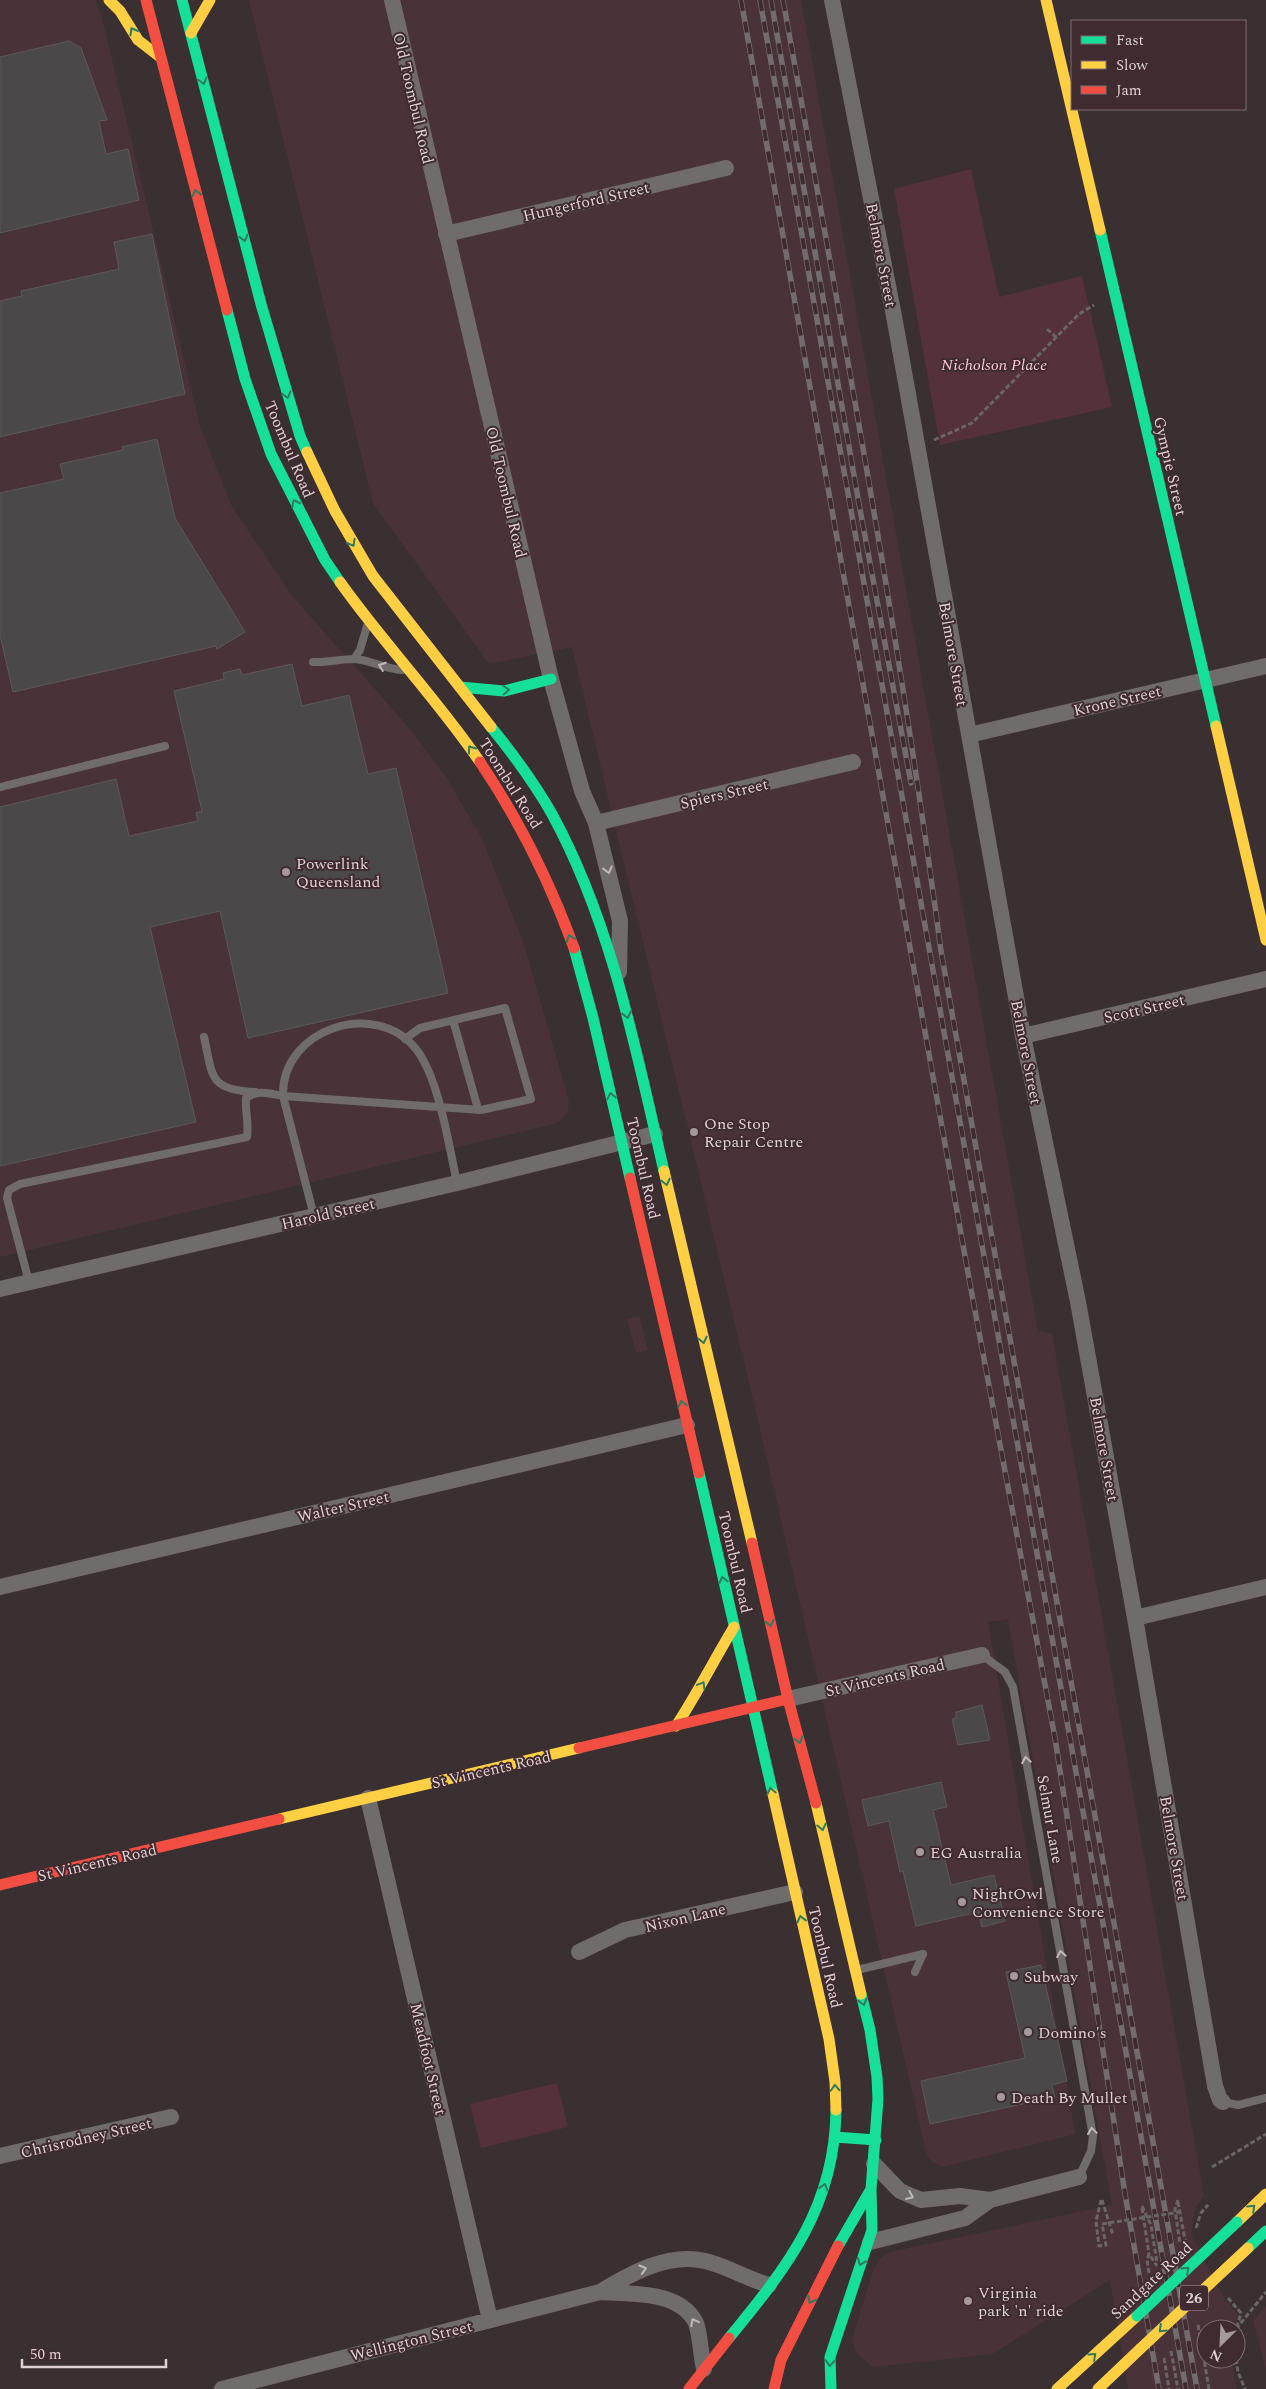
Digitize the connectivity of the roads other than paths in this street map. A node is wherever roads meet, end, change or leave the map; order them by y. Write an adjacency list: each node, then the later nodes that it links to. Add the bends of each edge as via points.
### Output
1 (109, 0): 9 (main road, one-way to 1, via 138,40)
2 (146, 0): 9 (main road, Toombul Road)
3 (182, 0): 8 (main road, Toombul Road)
4 (210, 0): 8 (main road)
5 (392, 0): 13 (street, Old Toombul Road)
6 (832, 0): 22 (street, Belmore Street, via 894,316)
7 (1046, 0): 10 (main road, Gympie Street)
8 (191, 33): 21 (main road, Toombul Road, one-way to 21, via 271,339 300,436 334,511 373,576)
9 (160, 57): 14 (main road, Toombul Road, one-way to 9, via 311,535 260,425)
10 (1071, 108)
11 (1072, 110): 20 (main road, Gympie Street)
12 (726, 168): 13 (street, Hungerford Street)
13 (446, 234): 19 (street, Old Toombul Road)
14 (368, 622): 15 (lane); 18 (main road, Toombul Road)
15 (354, 659): 16 (lane); 18 (lane, one-way to 15, via 388,669)
16 (313, 662)
17 (1266, 666): 20 (street, Krone Street)
18 (410, 671): 39 (main road, Toombul Road, one-way to 18, via 584,981 545,874 508,802)
19 (551, 680): 21 (main road, one-way to 19, via 504,691); 26 (street, Old Toombul Road, via 582,791)
20 (1204, 680): 22 (street, Krone Street); 27 (main road, Gympie Street)
21 (460, 686): 29 (main road, Toombul Road, via 506,745 552,813 570,849)
22 (969, 735): 31 (street, Belmore Street)
23 (165, 746): 25 (lane)
24 (852, 762): 26 (street, Spiers Street)
25 (0, 787)
26 (596, 822): 29 (street, Old Toombul Road, one-way to 29, via 620,921)
27 (1266, 940)
28 (1266, 979): 31 (street, Scott Street)
29 (619, 982): 38 (main road, Toombul Road, one-way to 38)
30 (454, 1020): 33 (lane, via 420,1028); 37 (lane); 37 (lane, via 505,1008 531,1099)
31 (1023, 1036): 47 (street, Belmore Street, via 1078,1302)
32 (204, 1037): 34 (lane, via 213,1076 218,1084 240,1092)
33 (405, 1039): 35 (lane, via 392,1030 364,1023 322,1032 303,1044 293,1057 283,1083); 36 (lane, via 426,1065)
34 (259, 1092): 35 (lane); 42 (lane, via 246,1098 247,1136 20,1184 9,1190 7,1198)
35 (283, 1096): 36 (lane); 41 (lane)
36 (439, 1107): 37 (lane); 40 (lane)
37 (478, 1109)
38 (655, 1134): 39 (street, Harold Street); 50 (main road, Toombul Road, one-way to 50)
39 (621, 1143): 40 (street, Harold Street); 44 (main road, Toombul Road, one-way to 39)
40 (457, 1183): 41 (street, Harold Street)
41 (314, 1216): 42 (street, Harold Street)
42 (29, 1282): 43 (street, Harold Street)
43 (0, 1289)
44 (687, 1425): 45 (street, Walter Street); 48 (main road, Toombul Road, one-way to 44)
45 (0, 1587)
46 (1266, 1587): 47 (street)
47 (1135, 1618): 60 (street, Belmore Street, via 1215,2086)
48 (734, 1627): 51 (main road, Toombul Road); 52 (main road, one-way to 48)
49 (982, 1655): 50 (street, St Vincents Road); 66 (lane, Selmur Lane, one-way to 49, via 1091,2151 1093,2136 1013,1687 1005,1672)
50 (788, 1700): 51 (main road, St Vincents Road); 57 (main road, Toombul Road, one-way to 57, via 811,1780)
51 (752, 1707): 52 (main road, St Vincents Road); 55 (main road, Toombul Road, one-way to 51)
52 (676, 1726): 53 (main road, St Vincents Road)
53 (368, 1798): 54 (main road, St Vincents Road); 74 (street, Meadfoot Street)
54 (0, 1885)
55 (795, 1892): 56 (street, Nixon Lane, via 625,1930); 62 (main road, Toombul Road, one-way to 55, via 834,2064)
56 (579, 1952)
57 (856, 1971): 58 (lane, via 923,1954); 63 (main road, Toombul Road, one-way to 63, via 877,2077)
58 (915, 1972)
59 (1266, 2098): 60 (lane, via 1238,2105)
60 (1223, 2102)
61 (171, 2117): 64 (street, Chrisrodney Street)
62 (835, 2137): 63 (main road); 72 (main road, Toombul Road, one-way to 62, via 793,2252 813,2216 826,2182)
63 (876, 2140): 65 (main road, Toombul Road)
64 (0, 2156)
65 (874, 2164): 67 (main road, Toombul Road); 69 (street, one-way to 69, via 900,2191 921,2200 960,2196)
66 (1079, 2177): 69 (street)
67 (871, 2189): 71 (main road); 78 (main road, Toombul Road, one-way to 78, via 850,2222 793,2334 781,2360)
68 (1266, 2194): 80 (main road, Sandgate Road / 26, one-way to 68, bridge)
69 (990, 2200): 71 (street, via 965,2218)
70 (1266, 2231): 81 (main road, 26, one-way to 81, bridge)
71 (870, 2242): 79 (main road, one-way to 79, via 836,2334 830,2357)
72 (769, 2284): 73 (street, Wellington Street, one-way to 72, via 633,2272 685,2259 704,2260); 75 (main road, Toombul Road)
73 (600, 2292): 74 (street, Wellington Street); 75 (street, Wellington Street, one-way to 73, via 696,2325 685,2310 650,2295)
74 (490, 2320): 76 (street, Wellington Street)
75 (704, 2369): 77 (main road, Toombul Road)
76 (222, 2389)
77 (689, 2389)
78 (774, 2389)
79 (831, 2389)
80 (1057, 2389)
81 (1098, 2389)

